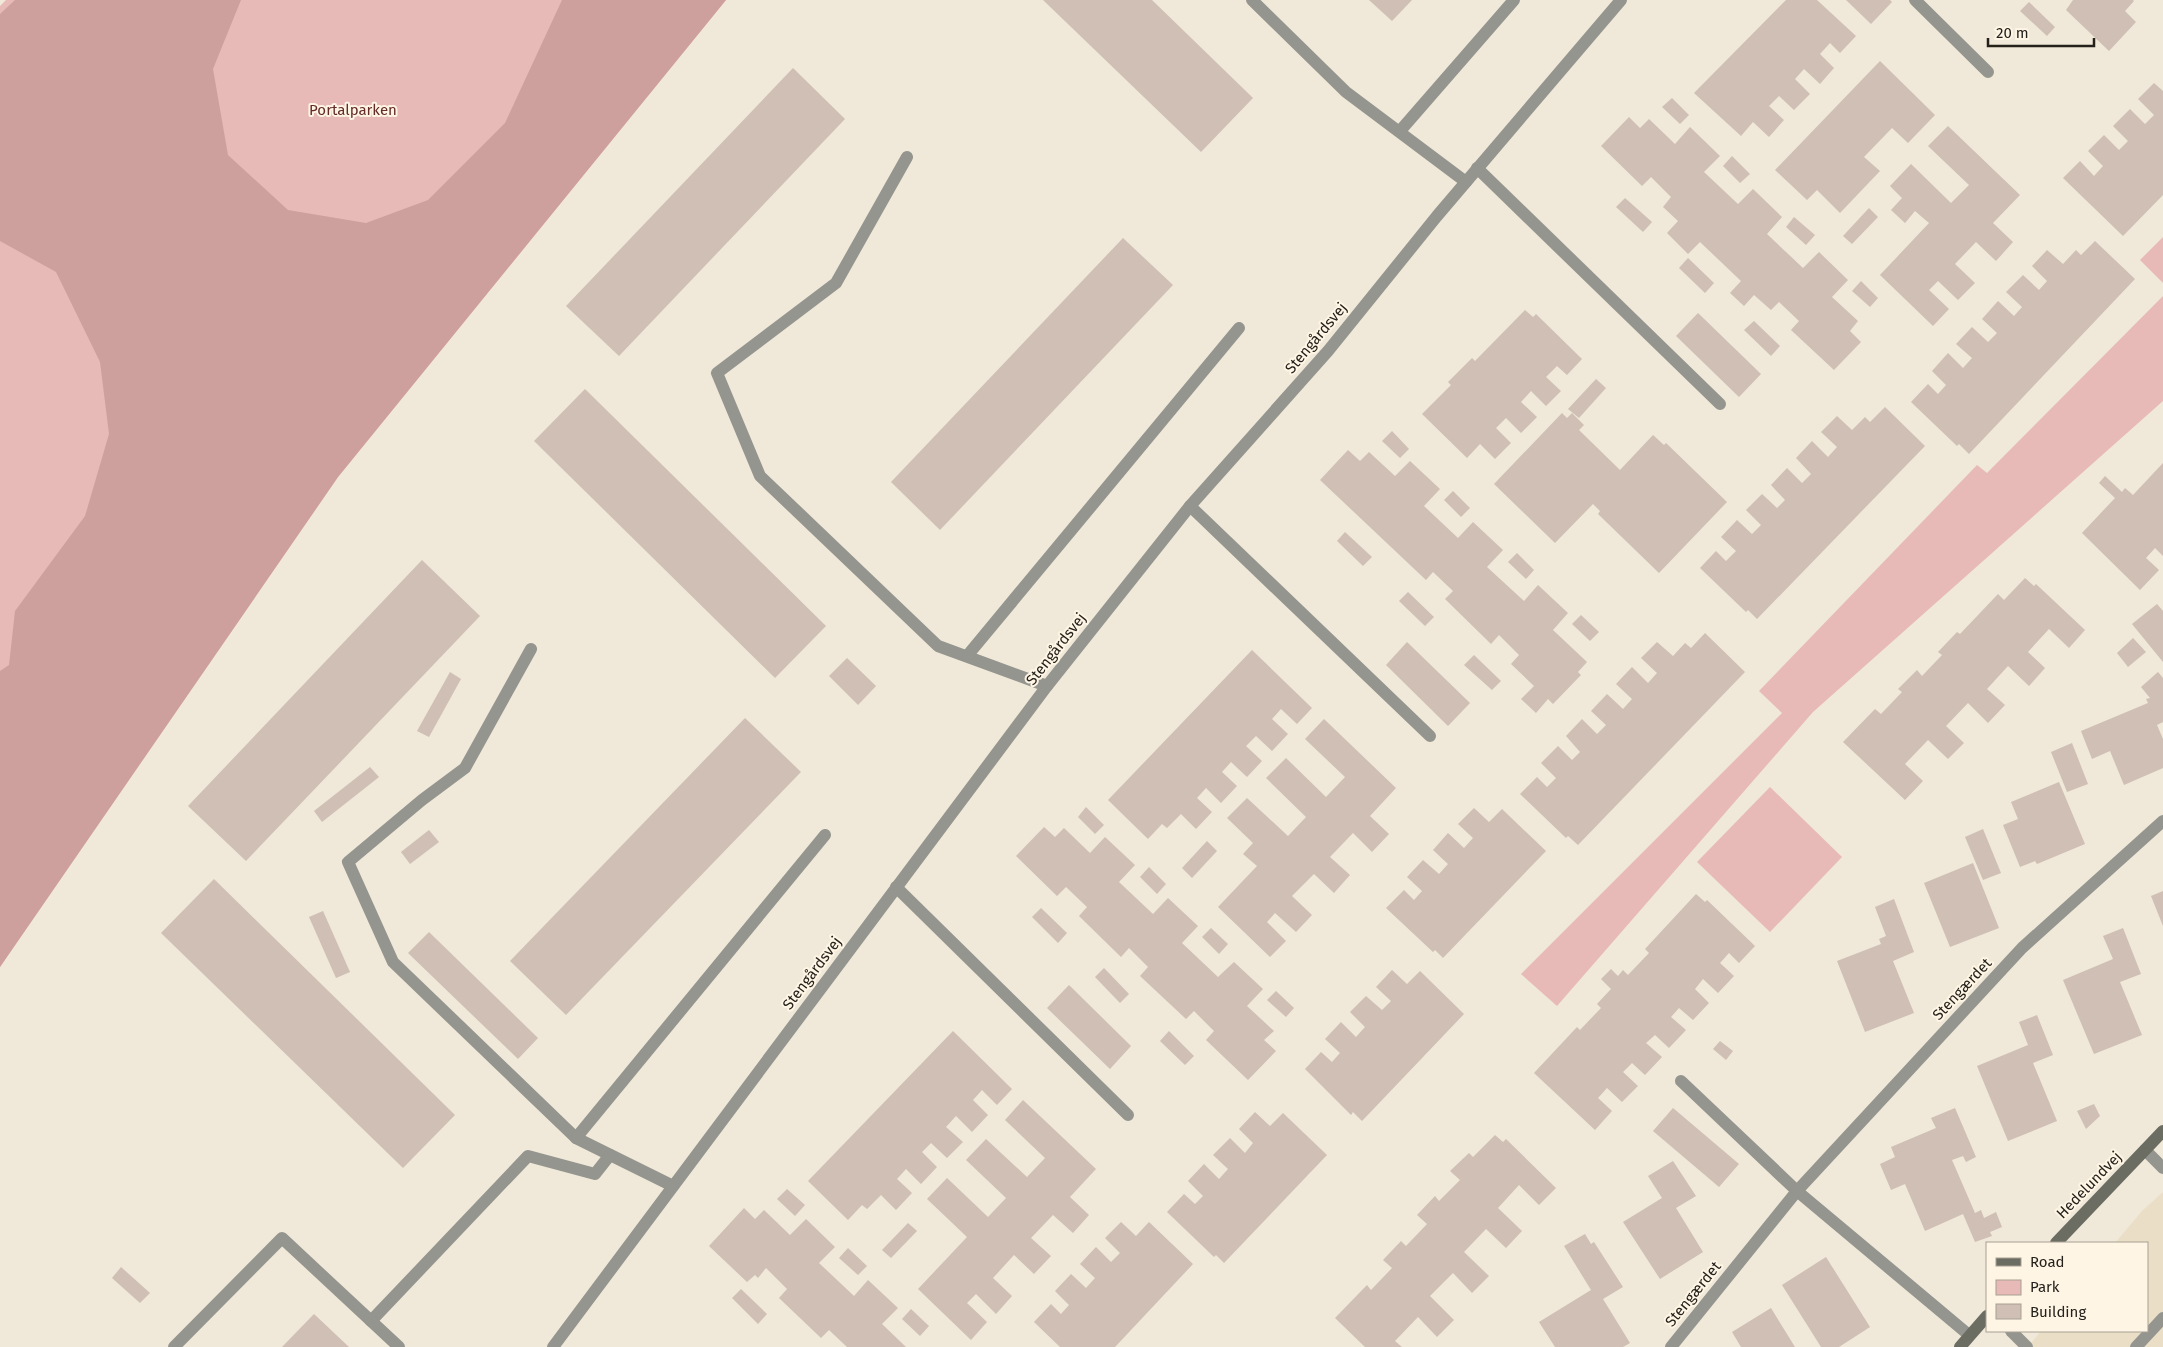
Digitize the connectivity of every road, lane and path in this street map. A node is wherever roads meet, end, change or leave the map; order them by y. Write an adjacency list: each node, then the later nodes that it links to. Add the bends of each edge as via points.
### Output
1 (1252, 0): 6 (street, via 1346,92)
2 (1514, 0): 6 (street)
3 (1621, 0): 8 (street, Stengårdsvej)
4 (1915, 0): 5 (street)
5 (1988, 72)
6 (1400, 131): 9 (street)
7 (907, 157): 14 (street, via 836,283 717,373 760,476 938,646)
8 (1477, 168): 9 (street, Stengårdsvej); 11 (street)
9 (1466, 182): 12 (street, Stengårdsvej, via 1328,351)
10 (1239, 328): 14 (street)
11 (1720, 404)
12 (1190, 506): 15 (street, Stengårdsvej); 16 (street)
13 (531, 649): 23 (street, via 465,768 348,862 393,962)
14 (967, 656): 15 (street)
15 (1047, 686): 19 (street, Stengårdsvej)
16 (1430, 736)
17 (2163, 821): 28 (street, Stengærdet, via 2022,948)
18 (825, 835): 23 (street)
19 (896, 887): 21 (street); 27 (street, Stengårdsvej)
20 (1682, 1081): 28 (street)
21 (1128, 1115)
22 (2163, 1131): 24 (street, Hedelundvej)
23 (576, 1138): 25 (street)
24 (2145, 1150): 26 (street); 29 (street, Hedelundvej)
25 (610, 1155): 27 (street); 32 (street, via 595,1174 528,1156)
26 (2163, 1168)
27 (673, 1186): 37 (street, Stengårdsvej)
28 (1797, 1191): 34 (street); 38 (street, Stengærdet)
29 (2057, 1242)
30 (1986, 1317): 34 (street)
31 (2163, 1318): 41 (street)
32 (371, 1321): 35 (street, via 282,1238); 36 (street)
33 (2012, 1332): 40 (street)
34 (1969, 1336): 39 (street)
35 (174, 1347)
36 (399, 1347)
37 (553, 1347)
38 (1671, 1347)
39 (1960, 1347)
40 (2027, 1347)
41 (2136, 1347)

